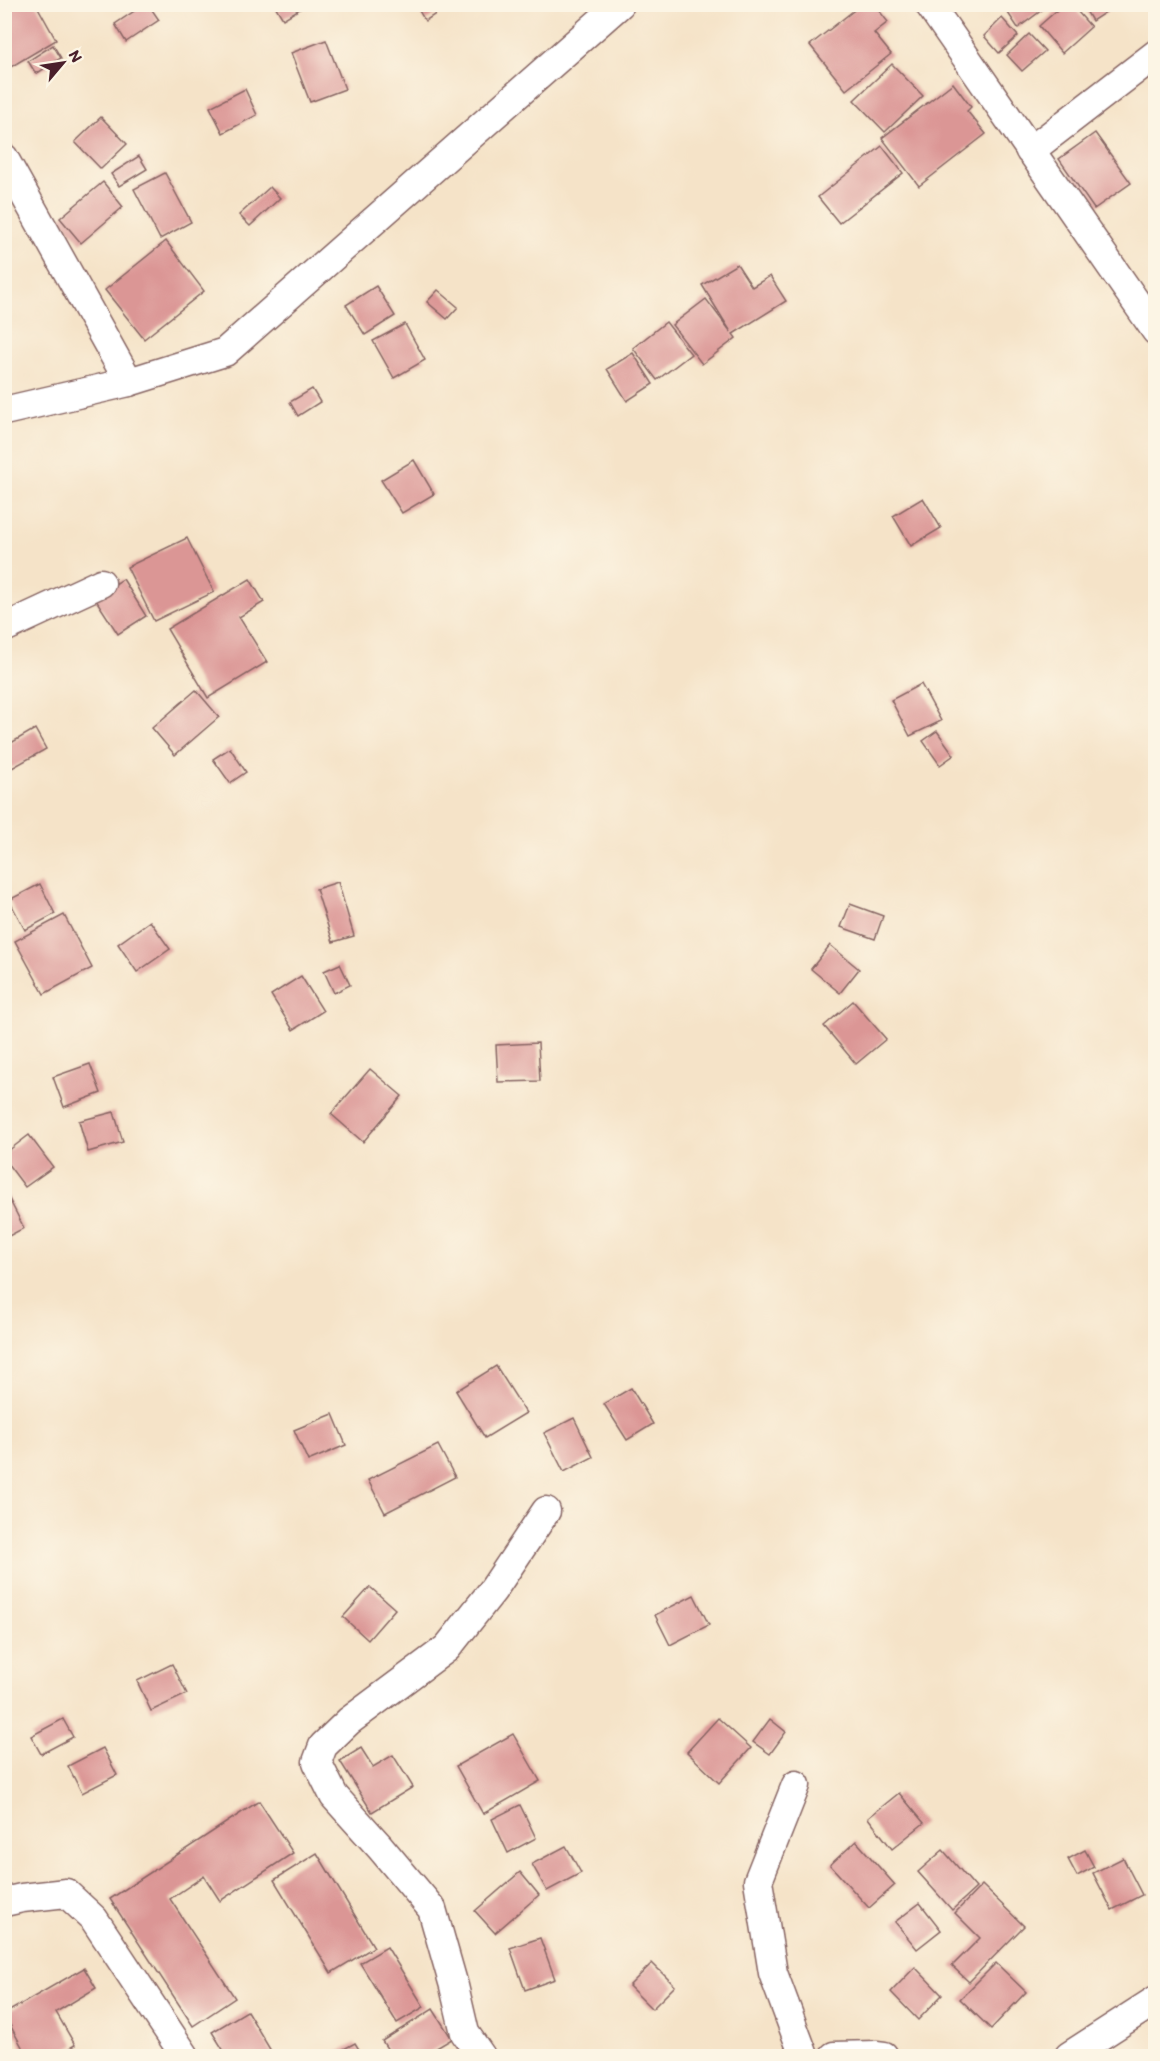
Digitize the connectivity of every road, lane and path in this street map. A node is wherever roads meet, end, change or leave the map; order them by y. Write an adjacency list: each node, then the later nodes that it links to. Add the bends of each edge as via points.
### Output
1 (620, 4): 8 (street, via 225,352)
2 (929, 4): 4 (street)
3 (1155, 54): 4 (street)
4 (1030, 151): 7 (street)
5 (4, 158): 6 (street)
6 (15, 200): 8 (street)
7 (1155, 331)
8 (129, 382): 9 (street)
9 (4, 411)
10 (101, 583): 11 (street)
11 (4, 628)
12 (546, 1511): 17 (street, via 493,1590 447,1648 349,1721 323,1746 317,1762 334,1796 432,1909 465,2033)
13 (796, 1785): 18 (street, via 758,1881 773,1973)
14 (4, 1902): 16 (street, via 66,1893 94,1920)
15 (1155, 2000): 21 (street)
16 (185, 2056)
17 (482, 2056)
18 (804, 2056)
19 (834, 2056): 20 (street)
20 (884, 2056)
21 (1069, 2056)

